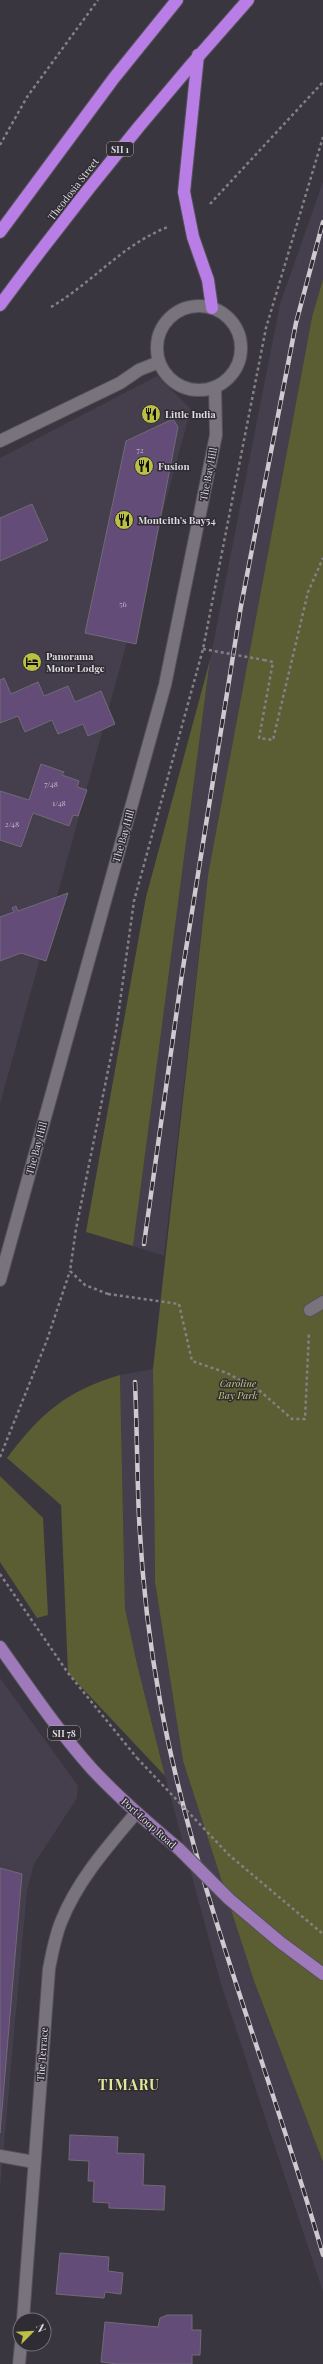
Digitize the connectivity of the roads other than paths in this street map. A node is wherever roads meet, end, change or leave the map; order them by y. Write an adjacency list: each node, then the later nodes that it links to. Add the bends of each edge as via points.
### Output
1 (177, 0): 4 (highway, via 114,78)
2 (248, 0): 3 (highway, Theodosia Street / SH 1)
3 (198, 55): 5 (highway, Theodosia Street / SH 1, via 100,174); 6 (highway, via 184,192 193,237 208,280)
4 (0, 232)
5 (0, 305)
6 (212, 308): 7 (street, via 197,306 181,309 169,318 160,332 157,347); 8 (street, via 224,314 232,323 241,347 234,371)
7 (159, 362): 8 (street, via 166,374 182,386 202,390); 9 (street)
8 (215, 387): 10 (street, The Bay Hill, via 216,435 165,685)
9 (0, 441)
10 (0, 1280)
11 (323, 1302): 12 (street)
12 (310, 1310)
13 (0, 1647): 14 (main road, Port Loop Road / SH 78, via 29,1689 92,1768)
14 (136, 1813): 15 (main road, Port Loop Road / SH 78, bridge, via 179,1849 241,1909); 17 (street, The Terrace, via 84,1879 61,1921 54,1944 49,1969)
15 (323, 1974)
16 (0, 2156): 17 (street)
17 (34, 2162): 18 (street, The Terrace)
18 (24, 2312)
19 (20, 2352): 20 (street)
20 (19, 2364)

